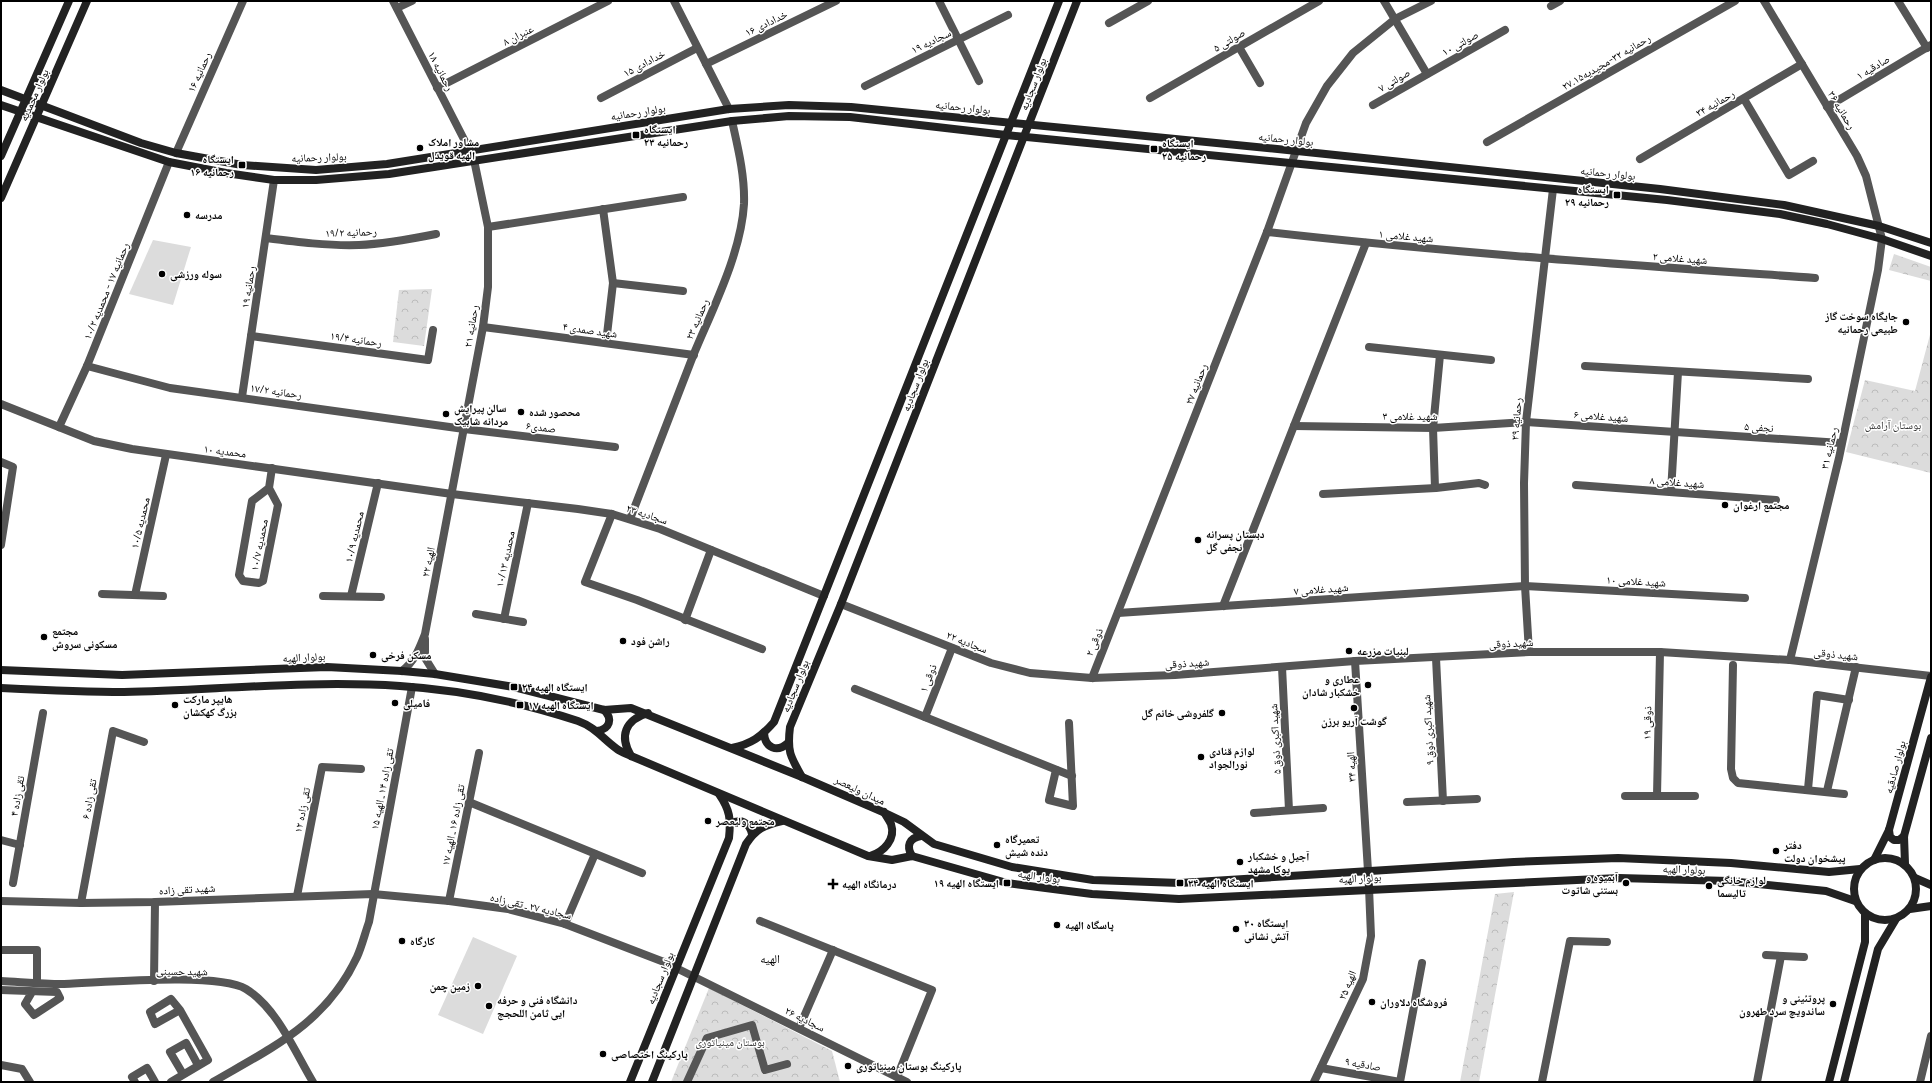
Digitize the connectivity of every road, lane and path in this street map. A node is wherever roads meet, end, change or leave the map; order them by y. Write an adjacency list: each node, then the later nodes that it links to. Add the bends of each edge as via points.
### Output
1 (68, 1): 40 (main road, بولوار محمدیه)
2 (87, 1): 43 (main road, بولوار محمدیه)
3 (243, 1): 56 (street, رحمانیه ۱۶)
4 (412, 1): 19 (street)
5 (608, 1): 35 (street, عنبران ۸)
6 (674, 1): 28 (street)
7 (836, 1): 29 (street, خدادادی ۱۶)
8 (939, 1): 25 (street)
9 (1059, 1): 49 (main road, بولوار سجادیه)
10 (1077, 1): 50 (main road, بولوار سجادیه)
11 (1148, 1): 23 (street)
12 (1319, 1): 26 (street, صولتی ۵)
13 (1384, 1): 22 (street)
14 (1431, 1): 22 (street, رحمانیه ۲۷)
15 (1560, 1): 20 (street)
16 (1735, 1): 53 (street, رحمانیه ۳۲-مجیدیه۲۷.۱۵)
17 (1764, 1): 30 (street, رحمانیه ۳۶)
18 (1898, 1): 27 (street)
19 (395, 5): 35 (street, رحمانیه ۱۸)
20 (1551, 6)
21 (1008, 15): 25 (street, سجادیه ۱۹)
22 (1395, 19): 31 (street); 55 (street, رحمانیه ۲۷, via 1353,53 1327,86 1306,123)
23 (1109, 23)
24 (1505, 30): 31 (street, صولتی ۱۰)
25 (958, 40): 32 (street); 34 (street, سجادیه ۱۹)
26 (1239, 47): 33 (street); 38 (street, صولتی ۵)
27 (1929, 47): 44 (street, صادقیه ۱)
28 (697, 48): 29 (street); 37 (street, خدادادی ۱۵)
29 (706, 64): 45 (street)
30 (1802, 64): 39 (street, رحمانیه ۳۴); 44 (street, رحمانیه ۳۶)
31 (1426, 74): 42 (street, صولتی ۷)
32 (979, 81)
33 (1260, 83)
34 (865, 86)
35 (437, 88): 54 (street, رحمانیه ۱۸)
36 (1, 90): 40 (main road, بولوار رحمانیه)
37 (601, 98)
38 (1150, 98)
39 (1744, 99): 58 (street, رحمانیه ۳۴); 60 (street, via 1789,175)
40 (26, 101): 43 (main road, بولوار رحمانیه); 46 (main road, بولوار محمدیه)
41 (1, 105): 46 (main road, بولوار رحمانیه)
42 (1373, 105)
43 (42, 106): 47 (main road, بولوار محمدیه); 56 (main road, بولوار رحمانیه, via 141,143)
44 (1827, 107): 69 (street, رحمانیه ۳۶, via 1857,156 1872,196)
45 (729, 109): 49 (main road, بولوار رحمانیه, via 789,105 851,107); 54 (main road, بولوار رحمانیه)
46 (20, 112): 47 (main road, بولوار رحمانیه); 57 (main road, بولوار محمدیه)
47 (36, 118): 61 (main road, بولوار رحمانیه); 67 (main road, بولوار محمدیه)
48 (732, 121): 51 (main road, بولوار رحمانیه, via 789,116 850,117); 59 (main road, بولوار رحمانیه); 87 (street, رحمانیه ۲۳, via 741,164 744,205 735,247)
49 (1012, 123): 50 (main road, بولوار رحمانیه); 51 (main road, بولوار سجادیه)
50 (1029, 125): 52 (main road, بولوار سجادیه); 55 (main road, بولوار رحمانیه)
51 (1006, 135): 52 (main road, بولوار رحمانیه); 127 (main road, بولوار سجادیه)
52 (1024, 137): 62 (main road, بولوار رحمانیه); 130 (main road, بولوار سجادیه)
53 (1487, 142)
54 (470, 150): 56 (main road, بولوار رحمانیه, via 387,164 316,170 242,165); 59 (main road)
55 (1297, 150): 62 (street, رحمانیه ۲۷); 63 (main road, بولوار رحمانیه)
56 (176, 152)
57 (1, 156)
58 (1640, 159)
59 (474, 160): 64 (main road, بولوار رحمانیه, via 389,174 316,180); 70 (street, رحمانیه ۲۱)
60 (1813, 161)
61 (169, 162): 64 (main road, بولوار رحمانیه); 90 (street, رحمانیه ۱۷ - محمدیه ۱۰/۲)
62 (1293, 162): 65 (main road, بولوار رحمانیه); 71 (street, رحمانیه ۲۷)
63 (1554, 178): 65 (main road); 69 (main road, بولوار رحمانیه, via 1784,205)
64 (274, 180): 73 (street, رحمانیه ۱۹)
65 (1553, 189): 74 (main road, بولوار رحمانیه, via 1780,214); 78 (street, رحمانیه ۲۹)
66 (683, 197): 68 (street)
67 (1, 198)
68 (604, 209): 70 (street); 80 (street)
69 (1879, 226): 74 (street, رحمانیه ۳۶); 76 (main road, بولوار رحمانیه)
70 (488, 227): 82 (street, رحمانیه ۲۱, via 488,287)
71 (1267, 232): 75 (street, شهید غلامی ۱); 132 (street, رحمانیه ۲۷)
72 (436, 234): 73 (street, رحمانیه ۱۹/۲, via 360,245 316,244)
73 (266, 238): 84 (street, رحمانیه ۱۹)
74 (1882, 239): 77 (main road, بولوار رحمانیه); 102 (street, رحمانیه ۳۱)
75 (1366, 243): 78 (street, شهید غلامی ۱); 97 (street)
76 (1931, 243)
77 (1931, 256)
78 (1543, 259): 79 (street, شهید غلامی ۲); 96 (street, رحمانیه ۲۹)
79 (1815, 278)
80 (613, 283): 81 (street); 85 (street)
81 (683, 291)
82 (484, 326): 85 (street, شهید صمدی ۴); 100 (street, رحمانیه ۲۱)
83 (434, 330): 84 (street, رحمانیه ۱۹/۴, via 428,360)
84 (251, 336): 94 (street, رحمانیه ۱۹)
85 (606, 343): 87 (street, شهید صمدی ۴)
86 (1369, 347): 88 (street)
87 (694, 355): 118 (street, رحمانیه ۲۳)
88 (1440, 355): 89 (street); 99 (street)
89 (1491, 360)
90 (87, 366): 94 (street, رحمانیه ۱۷/۲, via 170,388); 98 (street, رحمانیه ۱۷ - محمدیه ۱۰/۲)
91 (1585, 366): 92 (street)
92 (1678, 372): 93 (street); 101 (street)
93 (1808, 380)
94 (242, 397): 100 (street, رحمانیه ۱۷/۲)
95 (1, 404): 98 (street, محمدیه ۱۰)
96 (1526, 422): 99 (street, شهید غلامی ۳); 101 (street, شهید غلامی ۶); 121 (street, رحمانیه ۲۹)
97 (1294, 426): 99 (street, شهید غلامی ۳); 131 (street)
98 (59, 427): 104 (street, محمدیه ۱۰, via 94,441)
99 (1433, 428): 111 (street)
100 (464, 430): 103 (street, صمدی۶); 113 (street, رحمانیه ۲۱)
101 (1675, 432): 102 (street, نجفی ۵); 112 (street)
102 (1842, 443): 143 (street, رحمانیه ۳۱)
103 (616, 447)
104 (166, 455): 106 (street, محمدیه ۱۰); 123 (street, محمدیه ۱۰/۵)
105 (1, 462): 119 (street, via 13,467)
106 (272, 468): 107 (street, محمدیه ۱۰); 110 (street)
107 (378, 483): 113 (street, محمدیه ۱۰); 126 (street, محمدیه ۱۰/۹)
108 (1485, 485): 111 (street, via 1479,483)
109 (1576, 485): 112 (street, شهید غلامی ۸)
110 (269, 488): 110 (street, محمدیه ۱۰/۷, via 252,501 239,575 243,581 263,581 278,505)
111 (1435, 488): 114 (street)
112 (1671, 492): 115 (street, شهید غلامی ۸)
113 (452, 494): 116 (street, سجادیه ۲۳); 137 (street, الهیه ۲۲)
114 (1323, 494)
115 (1776, 500)
116 (528, 503): 117 (street, سجادیه ۲۳); 134 (street, محمدیه ۱۰/۱۳)
117 (612, 514): 118 (street, سجادیه ۲۳); 135 (street, via 585,582)
118 (630, 519): 120 (street, سجادیه ۲۳)
119 (1, 545)
120 (711, 550): 127 (street, سجادیه ۲۳); 135 (street)
121 (1526, 586): 129 (street, شهید غلامی ۱۰); 131 (street, شهید غلامی ۷); 140 (street, رحمانیه ۲۹)
122 (102, 594): 123 (street)
123 (135, 595): 124 (street)
124 (163, 596)
125 (323, 596): 126 (street)
126 (351, 596): 128 (street)
127 (824, 596): 163 (main road, بولوار سجادیه, via 774,722)
128 (381, 597)
129 (1745, 598)
130 (840, 604): 138 (street, سجادیه ۲۲); 166 (main road, بولوار سجادیه, via 790,726)
131 (1222, 606): 132 (street, شهید غلامی ۷)
132 (1118, 613): 152 (street, ذوقی ۲)
133 (476, 614): 134 (street)
134 (504, 619): 136 (street)
135 (685, 620): 139 (street)
136 (523, 622)
137 (425, 634): 149 (street, via 416,657); 150 (street, via 425,658)
138 (952, 648): 152 (street, سجادیه ۲۲, via 991,663 1030,673); 160 (street, ذوقی ۱)
139 (762, 649)
140 (1529, 652): 141 (street, شهید ذوقی); 142 (street, شهید ذوقی)
141 (1660, 652): 143 (street, شهید ذوقی); 179 (street, ذوقی ۱۹)
142 (1436, 658): 144 (street, شهید ذوقی); 182 (street, شهید اکبری ذوق ۹)
143 (1790, 660): 147 (street, شهید ذوقی)
144 (1355, 661): 146 (street, شهید ذوقی); 203 (street, الهیه ۳۴)
145 (1733, 665): 174 (street, via 1733,778 1738,783)
146 (1282, 667): 152 (street, شهید ذوقی); 186 (street, شهید اکبری ذوق ۵)
147 (1856, 667): 151 (street, شهید ذوقی); 156 (street)
148 (1, 670): 149 (main road, بولوار الهیه, via 122,675 327,667)
149 (402, 671): 150 (main road, بولوار الهیه)
150 (435, 674): 157 (main road, بولوار الهیه, via 514,687)
151 (1931, 676): 191 (main road, بولوار صادقیه)
152 (1092, 678)
153 (412, 687): 154 (main road, via 327,685 123,692); 162 (main road, via 462,693 520,705 579,721); 209 (street, تقی زاده ۱۴ ـ الهیه ۱۵)
154 (1, 688)
155 (855, 688): 160 (street)
156 (1849, 700): 174 (street, via 1817,695); 175 (street)
157 (604, 710): 159 (main road, میدان ولیعصر, via 631,708); 162 (main road, via 609,714 610,720 608,726)
158 (43, 713): 196 (street, تقی زاده ۴)
159 (648, 713): 167 (main road, میدان ولیعصر); 169 (main road, via 628,724 624,735 625,746)
160 (925, 717): 171 (street)
161 (1069, 723): 172 (street)
162 (598, 731): 169 (main road, via 618,750)
163 (764, 733): 166 (main road, via 767,745 772,748 778,749); 167 (main road, بولوار سجادیه, via 747,745)
164 (1931, 738): 194 (main road)
165 (144, 742): 215 (street, تقی زاده ۶, via 113,731)
166 (788, 743): 173 (main road, بولوار سجادیه, via 792,758)
167 (732, 748): 173 (main road, میدان ولیعصر)
168 (479, 753): 183 (street, تقی زاده ۱۶ ـ الهیه ۱۷)
169 (631, 756): 176 (main road)
170 (361, 769): 210 (street, تقی زاده ۱۲, via 322,767)
171 (1056, 770): 172 (street); 172 (street, via 1049,800 1074,806)
172 (1072, 776)
173 (802, 777): 187 (main road, میدان ولیعصر)
174 (1808, 789): 175 (street)
175 (1827, 791): 177 (street)
176 (718, 794): 189 (main road); 190 (main road, بولوار سجادیه, via 728,807)
177 (1844, 794)
178 (1625, 796): 179 (street)
179 (1657, 796): 180 (street)
180 (1696, 796)
181 (1477, 799): 182 (street)
182 (1443, 801): 184 (street)
183 (469, 802): 197 (street); 212 (street, تقی زاده ۱۶ ـ الهیه ۱۷)
184 (1407, 802)
185 (1323, 808): 186 (street)
186 (1289, 810): 188 (street)
187 (883, 812): 193 (main road, بولوار الهیه, via 904,822); 198 (main road, میدان ولیعصر, via 891,824 890,841 878,854)
188 (1254, 813)
189 (782, 821): 192 (main road, via 766,824); 198 (main road)
190 (730, 824): 192 (main road, via 745,821 750,826); 229 (main road, بولوار سجادیه, via 729,838)
191 (1889, 830): 194 (main road, via 1890,837 1894,840); 200 (main road, بولوار صادقیه)
192 (752, 834): 230 (main road)
193 (921, 836): 199 (main road, via 914,837 909,843 908,850); 203 (main road, بولوار الهیه, via 934,844 1012,868 1093,880 1180,883)
194 (1904, 836): 201 (main road)
195 (1, 840): 196 (street)
196 (20, 845): 206 (street, تقی زاده ۴)
197 (595, 854): 204 (street); 221 (street)
198 (868, 856): 199 (main road, بولوار الهیه, via 892,860)
199 (912, 856): 208 (main road, بولوار الهیه, via 1007,883 1092,894 1179,898)
200 (1874, 860): 201 (main road, via 1890,858); 202 (main road)
201 (1905, 864): 205 (main road)
202 (1860, 869): 203 (main road, بولوار الهیه, via 1829,872 1618,858); 213 (main road, via 1854,884)
203 (1368, 871): 208 (main road)
204 (642, 873)
205 (1915, 878): 207 (main road); 217 (main road, via 1916,894)
206 (13, 883)
207 (1931, 885)
208 (1370, 888): 213 (main road, بولوار الهیه, via 1619,878 1729,881 1826,890); 243 (street, الهیه ۲۵, via 1371,936 1363,979)
209 (373, 894): 210 (street, شهید تقی زاده); 212 (street, سجادیه ۲۷ ـ تقی زاده); 239 (street, تقی زاده ۱۴ ـ الهیه ۱۵, via 369,922 358,956 342,984 316,1015)
210 (297, 896): 214 (street, شهید تقی زاده)
211 (1, 901): 215 (street, شهید تقی زاده)
212 (449, 901): 221 (street, سجادیه ۲۷ ـ تقی زاده, via 508,909)
213 (1856, 901): 218 (main road)
214 (155, 902): 215 (street, شهید تقی زاده); 232 (street)
215 (81, 903)
216 (1931, 906): 217 (main road)
217 (1910, 909): 219 (main road)
218 (1865, 914): 219 (main road, via 1880,920); 260 (main road, via 1865,942)
219 (1896, 919): 261 (main road, via 1878,949)
220 (760, 921): 224 (street)
221 (565, 924): 229 (street, سجادیه ۲۷ ـ تقی زاده, via 621,944)
222 (1607, 942): 258 (street, via 1570,941)
223 (1, 950): 233 (street, via 37,950)
224 (833, 950): 237 (street); 245 (street, via 932,990)
225 (1766, 955): 226 (street)
226 (1781, 956): 227 (street); 259 (street)
227 (1804, 957)
228 (1422, 963): 257 (street)
229 (676, 968): 230 (street, سجادیه ۲۷ ـ تقی زاده); 252 (main road, بولوار سجادیه)
230 (693, 976): 237 (street, سجادیه ۲۶); 253 (main road)
231 (1, 981): 233 (street, شهید حسینی)
232 (154, 981): 233 (street, شهید حسینی); 239 (street, شهید حسینی, via 228,983 245,989 274,1015)
233 (37, 984)
234 (1, 990): 235 (street)
235 (32, 992)
236 (180, 1010): 242 (street, via 208,1060)
237 (799, 1028): 245 (street, سجادیه ۲۶)
238 (1931, 1036): 262 (street)
239 (288, 1039): 250 (street, تقی زاده ۱۴ ـ الهیه ۱۵); 251 (street, شهید حسینی)
240 (787, 1064): 254 (street, via 765,1070 752,1025 707,1038)
241 (1, 1065): 246 (street, via 22,1069)
242 (198, 1065): 244 (street); 244 (street, via 186,1043 170,1052)
243 (1321, 1068): 256 (street, الهیه ۲۵); 257 (street, صادقیه ۹)
244 (184, 1074): 249 (street)
245 (897, 1077): 255 (street, سجادیه ۲۶)
246 (30, 1082)
247 (135, 1082): 248 (street, via 132,1077 147,1068)
248 (155, 1082)
249 (171, 1082)
250 (213, 1082)
251 (313, 1082)
252 (630, 1082)
253 (652, 1082)
254 (687, 1082)
255 (907, 1082)
256 (1314, 1082)
257 (1400, 1082)
258 (1542, 1082)
259 (1757, 1082)
260 (1829, 1082)
261 (1844, 1082)
262 (1920, 1082)

